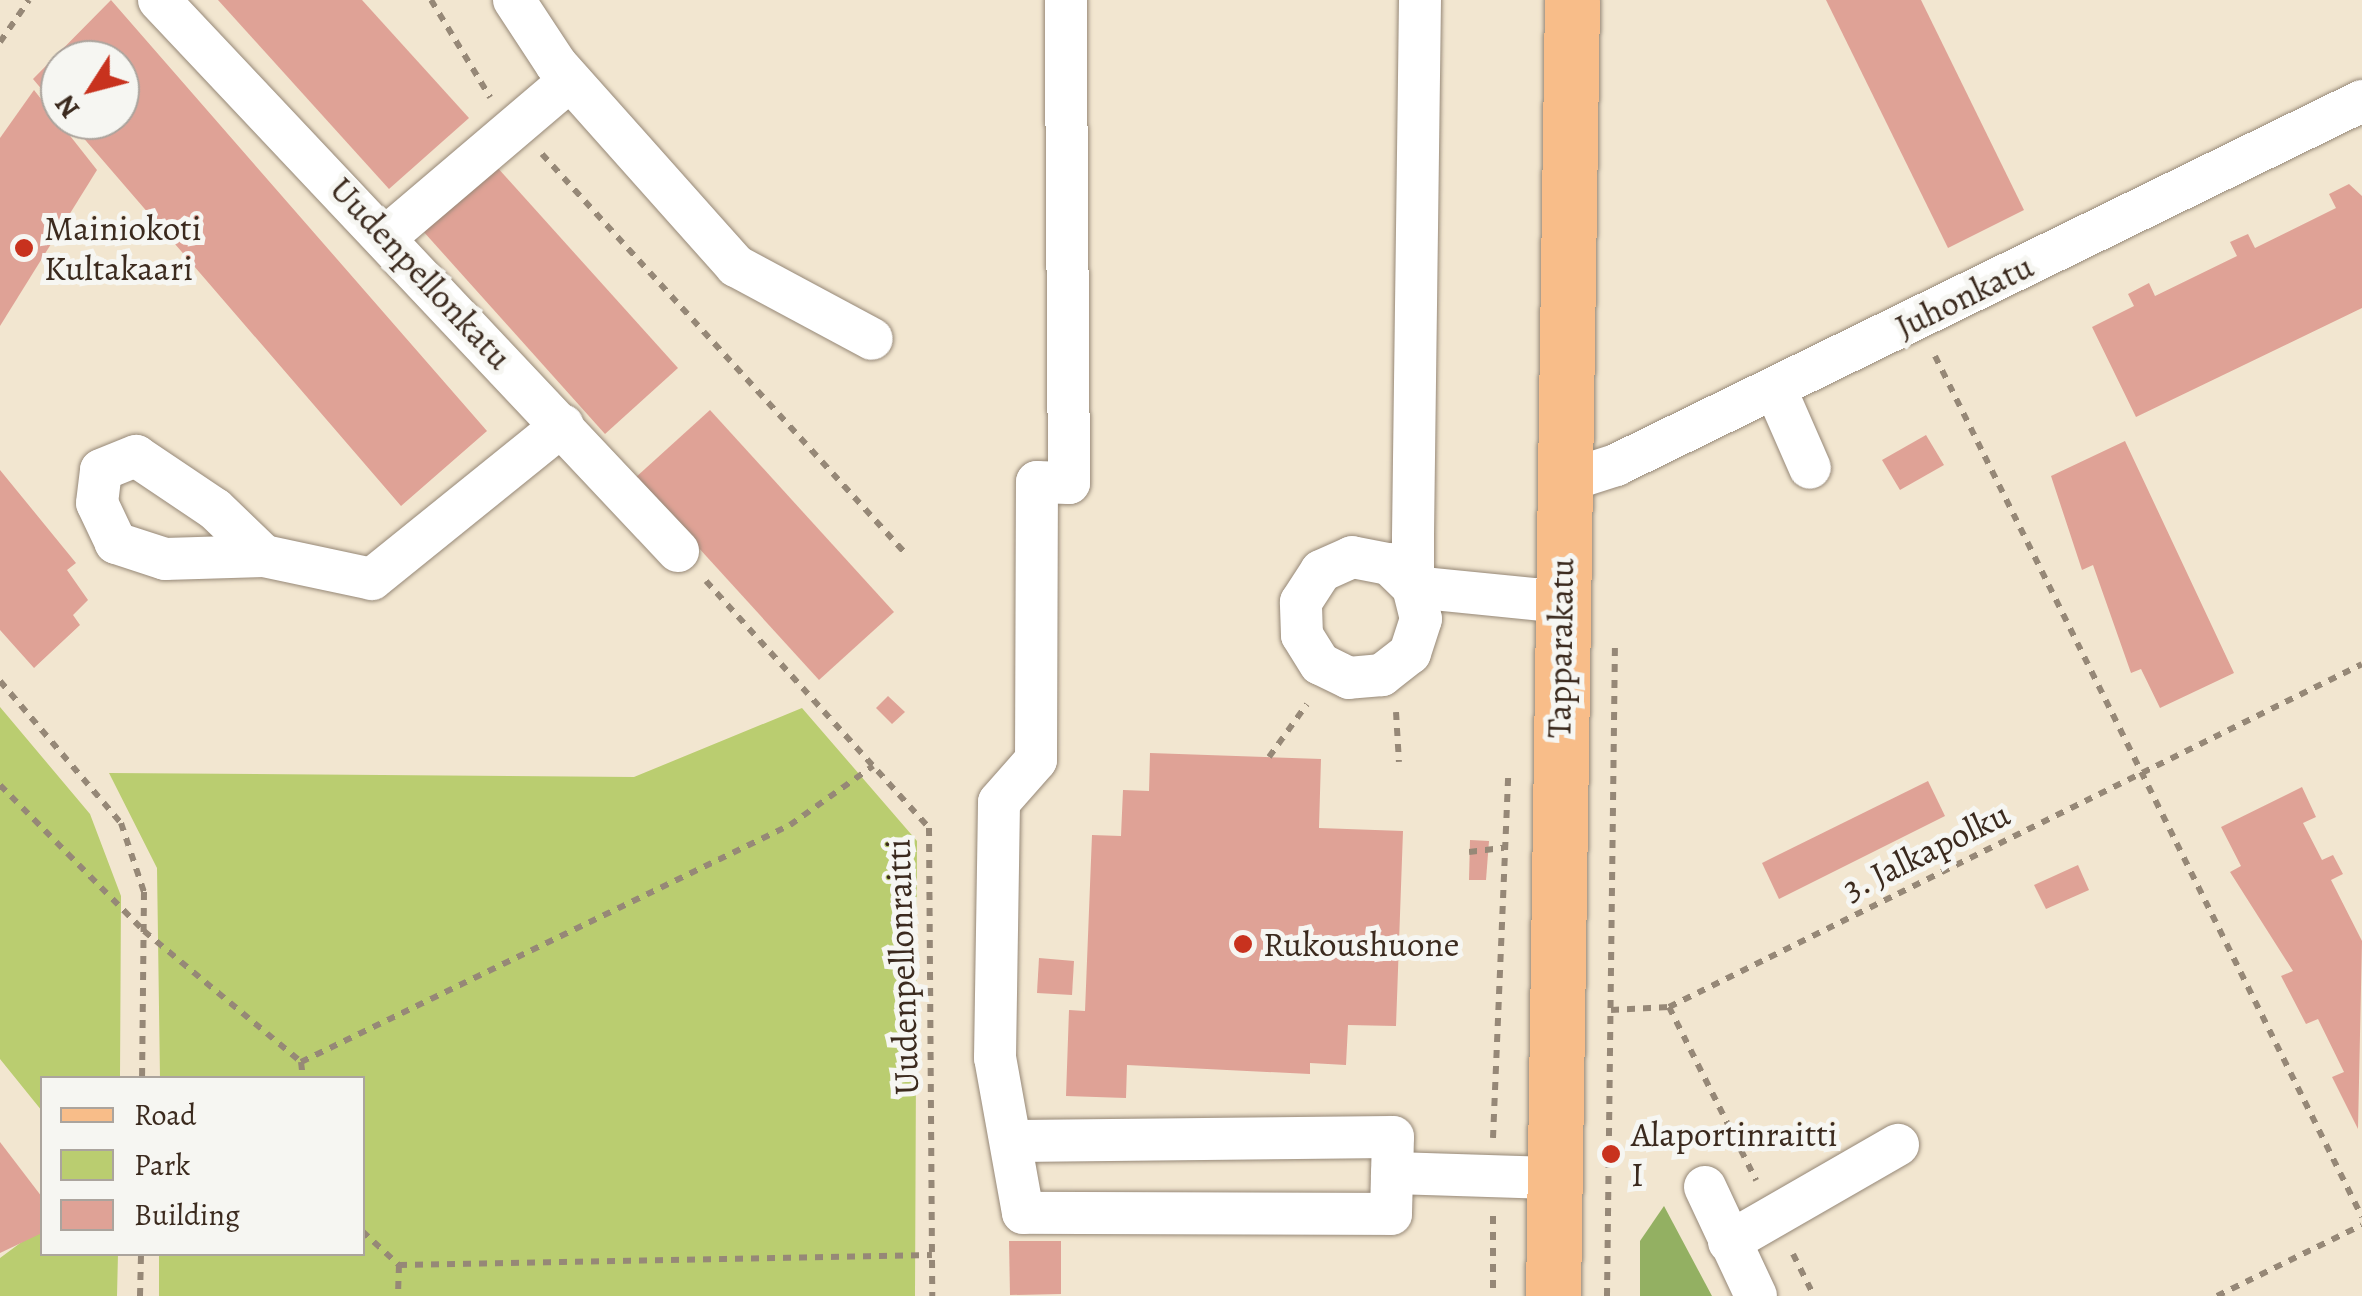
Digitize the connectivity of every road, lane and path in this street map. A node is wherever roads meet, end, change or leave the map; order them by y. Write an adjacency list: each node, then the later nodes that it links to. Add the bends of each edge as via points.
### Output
1 (30, 0): 8 (path)
2 (159, 0): 12 (street, Uudenpellonkatu)
3 (431, 0): 11 (path)
4 (514, 0): 9 (street)
5 (1066, 0): 47 (street, via 1069,483 1037,482 1036,760 999,802 995,1058)
6 (1420, 0): 22 (street, via 1413,588)
7 (1572, 0): 18 (main road, Tapparakatu)
8 (0, 42)
9 (570, 80): 11 (street); 14 (street, via 736,266)
10 (2362, 101): 13 (street, Juhonkatu)
11 (516, 126): 12 (street); 20 (path)
12 (387, 236): 16 (street, Uudenpellonkatu)
13 (1917, 319): 15 (street, Juhonkatu); 35 (path)
14 (872, 339)
15 (1775, 388): 17 (street); 18 (street, Juhonkatu)
16 (562, 425): 19 (street, Uudenpellonkatu); 21 (street, via 372,580)
17 (1810, 468)
18 (1563, 482): 22 (main road, Tapparakatu)
19 (678, 551): 34 (path, Uudenpellonraitti)
20 (906, 554)
21 (264, 556)
22 (1562, 602): 41 (main road, Tapparakatu)
23 (1616, 621): 43 (path)
24 (2362, 664): 35 (path, 3. Jalkapolku)
25 (0, 681): 39 (path, via 121,823 144,892)
26 (1299, 686): 28 (path)
27 (1408, 698): 30 (path)
28 (1311, 699): 29 (path); 32 (path)
29 (1321, 702)
30 (1395, 706): 31 (path); 33 (path)
31 (1380, 709)
32 (1269, 757)
33 (1399, 762)
34 (873, 766): 44 (path, via 790,825); 57 (path, Uudenpellonraitti, via 929,828)
35 (2144, 772): 42 (path, 3. Jalkapolku); 53 (path)
36 (0, 786): 39 (path)
37 (1504, 848): 38 (path)
38 (1469, 852)
39 (144, 932): 44 (path); 45 (path)
40 (1496, 1000): 41 (path, 3. Jalkapolku)
41 (1553, 1004): 43 (path, 3. Jalkapolku); 50 (main road, Tapparakatu)
42 (1669, 1006): 43 (path, 3. Jalkapolku); 52 (path)
43 (1614, 1011): 64 (path)
44 (301, 1062): 46 (path)
45 (142, 1076)
46 (303, 1076)
47 (1016, 1142): 49 (street, via 1393,1137); 49 (street, via 1023,1213 1392,1214)
48 (1898, 1145): 52 (street)
49 (1392, 1173): 50 (street)
50 (1552, 1178): 63 (main road, Tapparakatu)
51 (1706, 1186): 56 (street)
52 (1773, 1215): 56 (street); 66 (path)
53 (2362, 1218)
54 (2362, 1226): 67 (path)
55 (365, 1234): 59 (path)
56 (1729, 1242): 65 (street)
57 (932, 1255): 59 (path); 62 (path, Uudenpellonraitti)
58 (141, 1256): 60 (path)
59 (399, 1265): 61 (path)
60 (140, 1296)
61 (398, 1296)
62 (932, 1296)
63 (1554, 1296)
64 (1607, 1296)
65 (1756, 1296)
66 (1814, 1296)
67 (2216, 1296)

